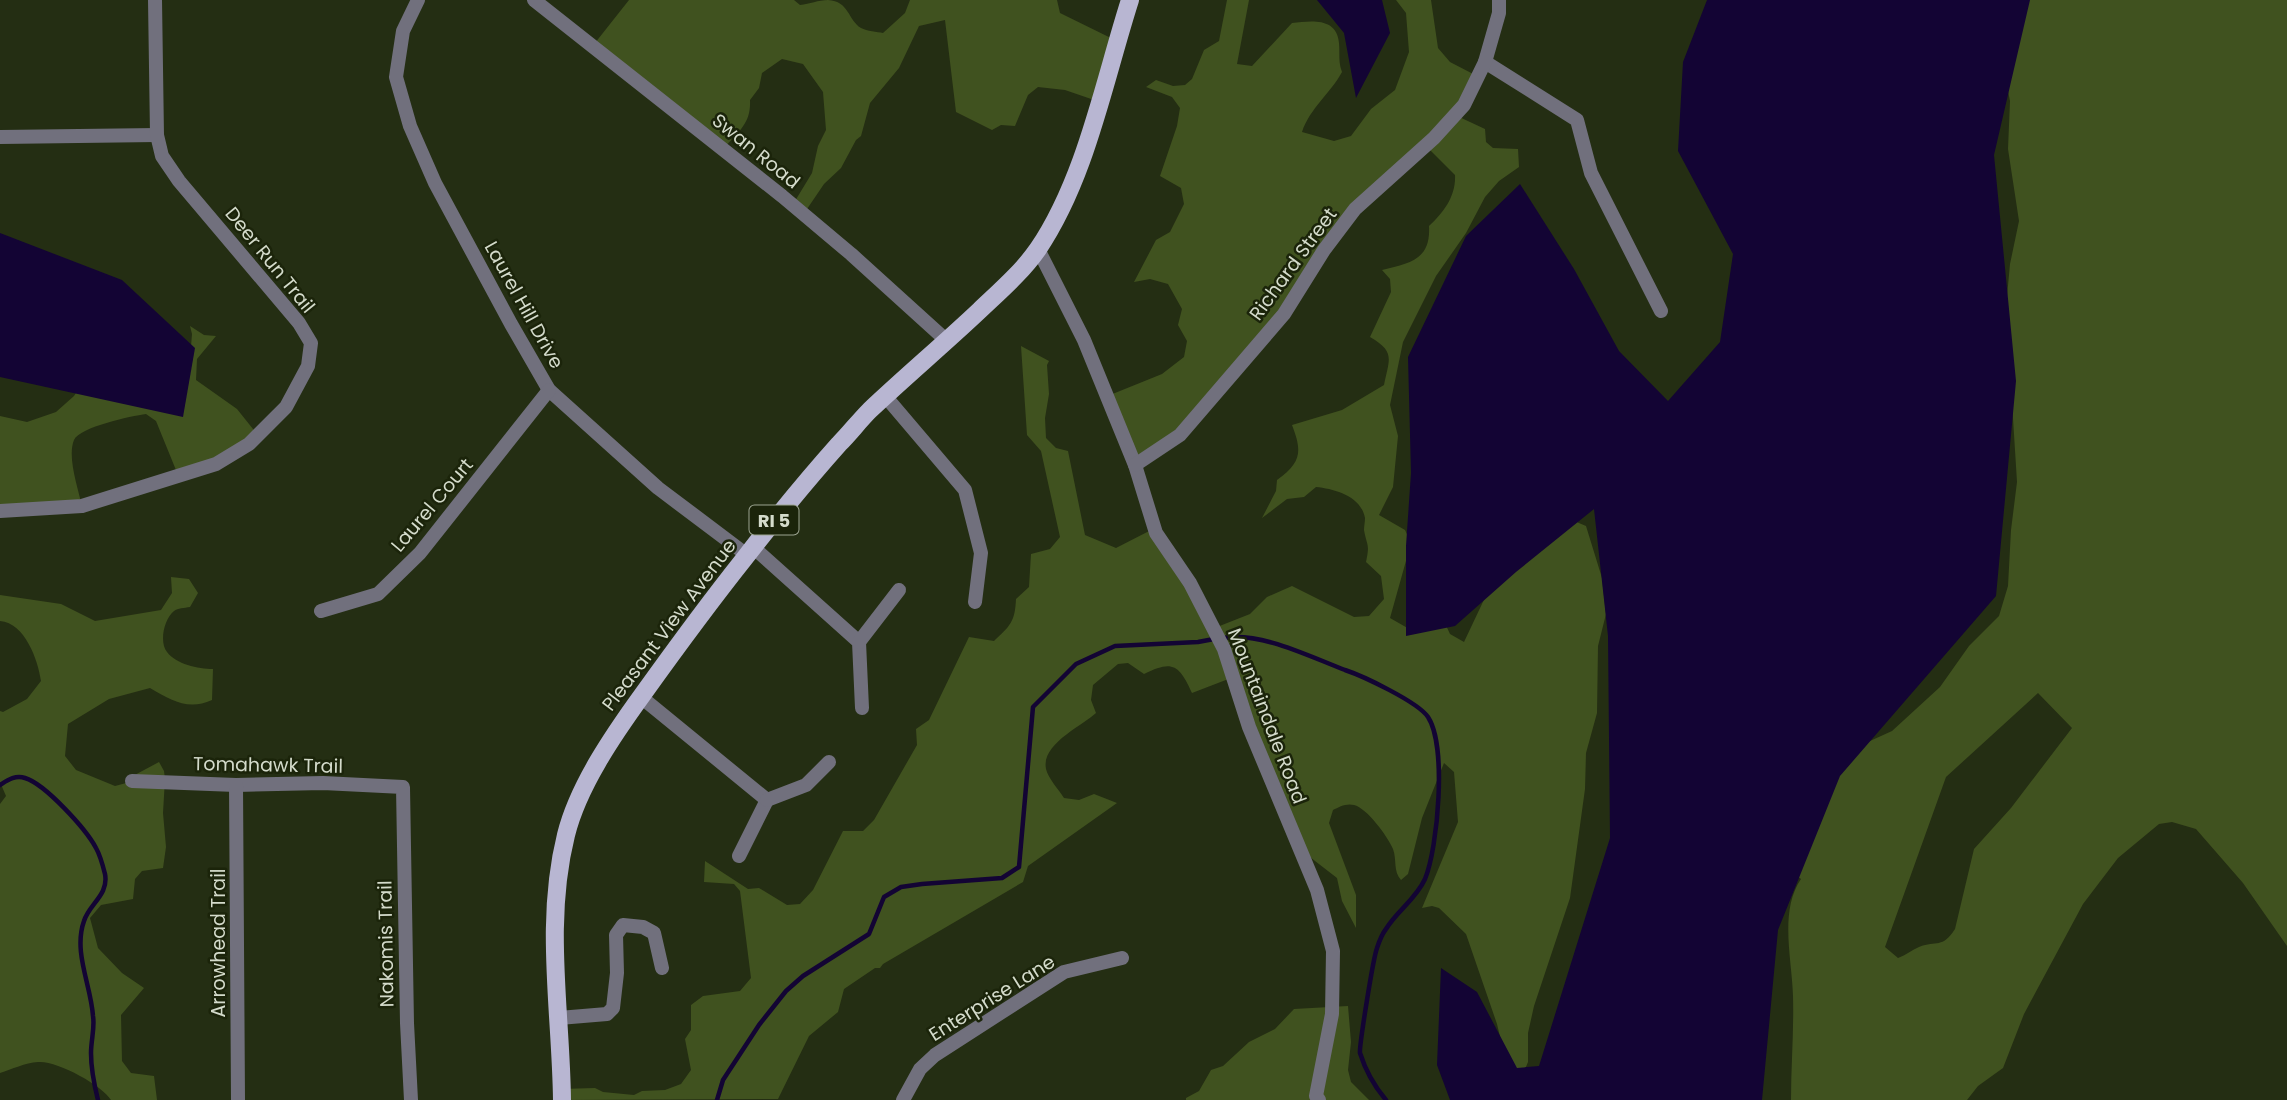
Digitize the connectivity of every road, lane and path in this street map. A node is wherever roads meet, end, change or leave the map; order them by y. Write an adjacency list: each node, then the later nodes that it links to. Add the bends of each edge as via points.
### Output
1 (155, 0): 7 (street, Deer Run Trail)
2 (418, 0): 12 (street, Laurel Hill Drive, via 403,31 396,77 410,126 435,183)
3 (534, 0): 11 (street, Swan Road, via 782,196)
4 (1130, 0): 9 (main road, Pleasant View Avenue / RI 5, via 1080,161)
5 (1499, 0): 6 (street, Richard Street)
6 (1485, 62): 10 (street, via 1577,120 1591,173); 14 (street, Richard Street, via 1464,105 1356,209 1284,314 1180,435)
7 (158, 135): 8 (street); 15 (street, Deer Run Trail, via 162,156 179,181 299,323 311,343 308,366 286,407 249,444 216,464 82,506)
8 (0, 137)
9 (1038, 249): 11 (main road, Pleasant View Avenue / RI 5); 14 (street, Mountaindale Road, via 1084,340)
10 (1661, 311)
11 (947, 341): 13 (main road, Pleasant View Avenue / RI 5)
12 (549, 390): 16 (street, Laurel Hill Drive, via 658,488); 19 (street, Laurel Court, via 419,553 378,594)
13 (886, 397): 16 (main road, Pleasant View Avenue / RI 5, via 796,492); 18 (street, via 965,490 981,553)
14 (1135, 465): 32 (street, Mountaindale Road, via 1156,533 1190,583 1224,649 1250,727 1317,890 1333,951 1332,1014)
15 (0, 511)
16 (750, 551): 20 (street, Laurel Hill Drive); 21 (main road, Pleasant View Avenue / RI 5)
17 (899, 590): 20 (street)
18 (975, 602)
19 (321, 611)
20 (859, 642): 22 (street)
21 (641, 697): 27 (street); 31 (main road, Pleasant View Avenue / RI 5, via 609,742 567,832 554,925)
22 (862, 708)
23 (829, 762): 27 (street, via 806,785)
24 (132, 781): 25 (street, Tomahawk Trail)
25 (236, 785): 26 (street, Tomahawk Trail); 33 (street, Arrowhead Trail)
26 (404, 787): 34 (street, Nakomis Trail)
27 (767, 800): 28 (street)
28 (739, 856)
29 (1122, 958): 36 (street, Enterprise Lane, via 1064,972 935,1055 920,1069)
30 (662, 968): 31 (street, via 654,933 623,925 616,935 613,1008 607,1014)
31 (559, 1018): 35 (main road, Pleasant View Avenue / RI 5)
32 (1315, 1099)
33 (238, 1100)
34 (411, 1100)
35 (562, 1100)
36 (904, 1100)

